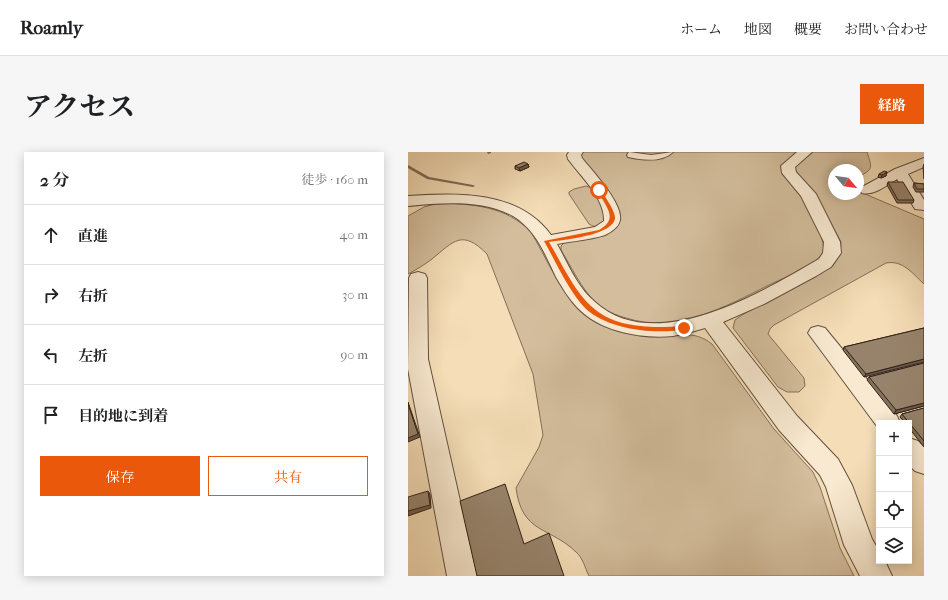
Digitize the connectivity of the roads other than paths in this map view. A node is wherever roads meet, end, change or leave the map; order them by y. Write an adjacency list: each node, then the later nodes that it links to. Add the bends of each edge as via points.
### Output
1 (576, 152): 10 (street, via 575,159 604,196 613,216 612,221 600,231)
2 (632, 152): 3 (lane, via 631,155 658,157)
3 (669, 152)
4 (805, 152): 12 (street, via 788,166 789,173 808,194 817,209 832,242 832,253 824,263 810,271)
5 (924, 162): 6 (street)
6 (900, 172): 7 (street); 9 (street)
7 (867, 190)
8 (408, 202): 10 (street, via 448,199 489,203 518,213 530,221)
9 (920, 206)
10 (546, 241): 12 (street, via 578,295 589,308 607,319 630,327 657,330 684,328)
11 (418, 278): 17 (street, via 417,359)
12 (710, 320): 18 (street, via 788,423 829,467 839,485 859,545)
13 (818, 333): 14 (street)
14 (886, 420)
15 (912, 451): 16 (street)
16 (924, 463)
17 (462, 576)
18 (877, 576)

